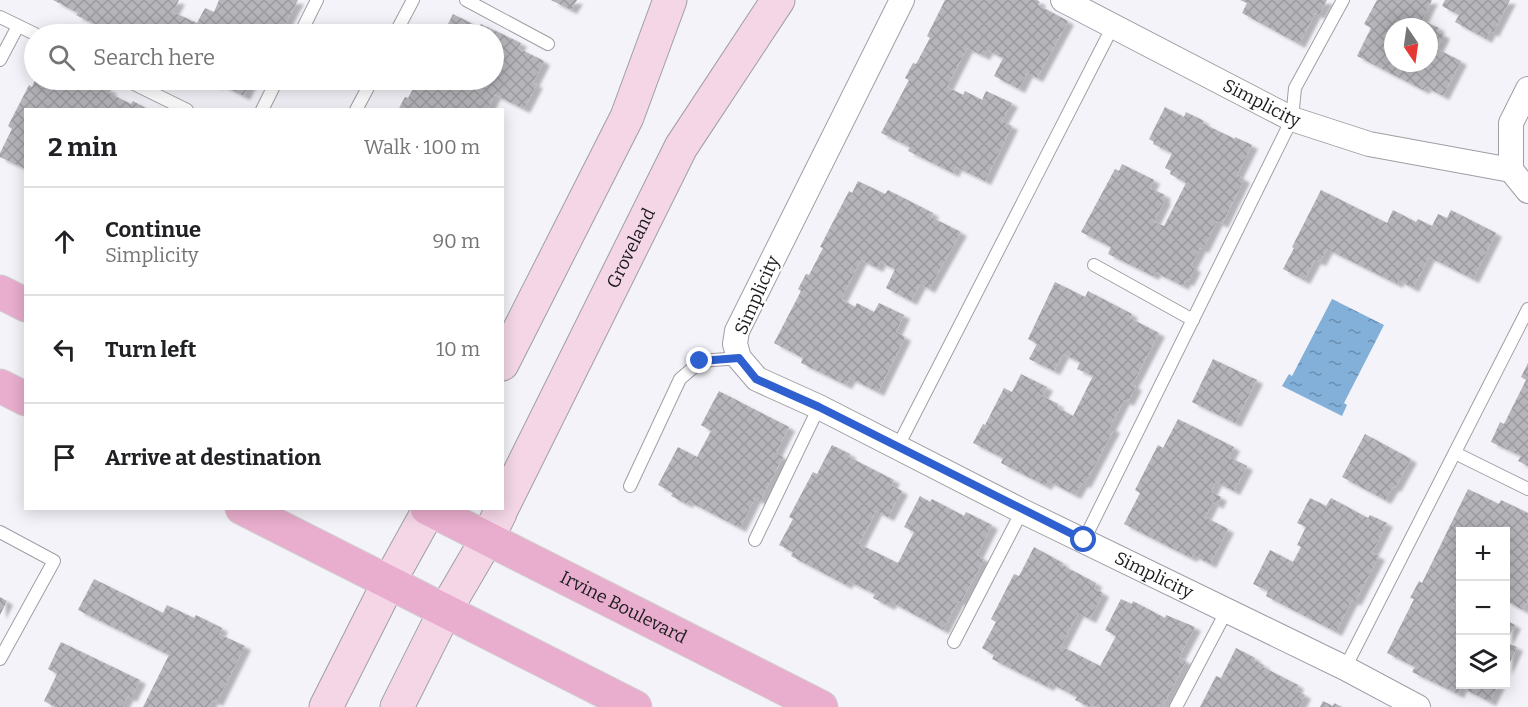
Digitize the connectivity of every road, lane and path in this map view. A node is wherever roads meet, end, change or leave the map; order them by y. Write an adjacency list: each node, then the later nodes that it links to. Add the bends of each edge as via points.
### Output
1 (317, 0): 10 (lane)
2 (413, 0): 11 (lane)
3 (466, 0): 15 (lane)
4 (670, 0): 33 (street, via 627,117)
5 (778, 0): 41 (street, Groveland, via 681,147)
6 (902, 0): 32 (street, Simplicity, via 736,331)
7 (1343, 0): 24 (lane, via 1295,88)
8 (1072, 2): 13 (street, Simplicity)
9 (0, 17): 12 (lane)
10 (305, 24)
11 (400, 24)
12 (18, 26): 14 (lane); 16 (lane)
13 (1113, 26): 24 (street, Simplicity); 37 (lane)
14 (24, 29)
15 (548, 44)
16 (0, 60)
17 (1528, 89): 25 (street, via 1511,123)
18 (146, 90): 21 (lane)
19 (272, 90): 22 (lane)
20 (367, 90): 23 (lane)
21 (182, 108)
22 (263, 108)
23 (357, 108)
24 (1292, 119): 25 (street, Simplicity, via 1369,144); 31 (lane)
25 (1519, 165): 26 (street)
26 (1528, 191)
27 (1094, 266): 31 (lane)
28 (0, 292): 29 (main road)
29 (24, 304)
30 (1528, 309): 38 (lane)
31 (1193, 320): 50 (lane)
32 (739, 358): 36 (street, Simplicity, via 756,379); 39 (lane, via 700,361 680,379)
33 (504, 360)
34 (0, 386): 35 (main road)
35 (24, 398)
36 (819, 407): 37 (street, Simplicity); 49 (lane)
37 (897, 446): 46 (street, Simplicity)
38 (1455, 453): 40 (lane); 56 (lane)
39 (630, 486)
40 (1528, 489)
41 (504, 504)
42 (247, 510): 51 (main road)
43 (428, 510): 51 (street)
44 (431, 510): 48 (main road, Irvine Boulevard)
45 (501, 510): 48 (street, Groveland)
46 (1022, 511): 50 (street, Simplicity); 54 (lane)
47 (0, 532): 55 (lane, via 54,561)
48 (487, 539): 53 (street, Groveland); 60 (main road, Irvine Boulevard)
49 (755, 540)
50 (1084, 540): 52 (street, Simplicity)
51 (389, 582): 53 (main road); 57 (street)
52 (1227, 610): 56 (street, Simplicity); 61 (lane)
53 (445, 611): 58 (street, Groveland); 59 (main road)
54 (954, 642)
55 (0, 659)
56 (1345, 668): 62 (street, Simplicity)
57 (326, 707)
58 (397, 707)
59 (635, 707)
60 (821, 707)
61 (1176, 707)
62 (1418, 707)

